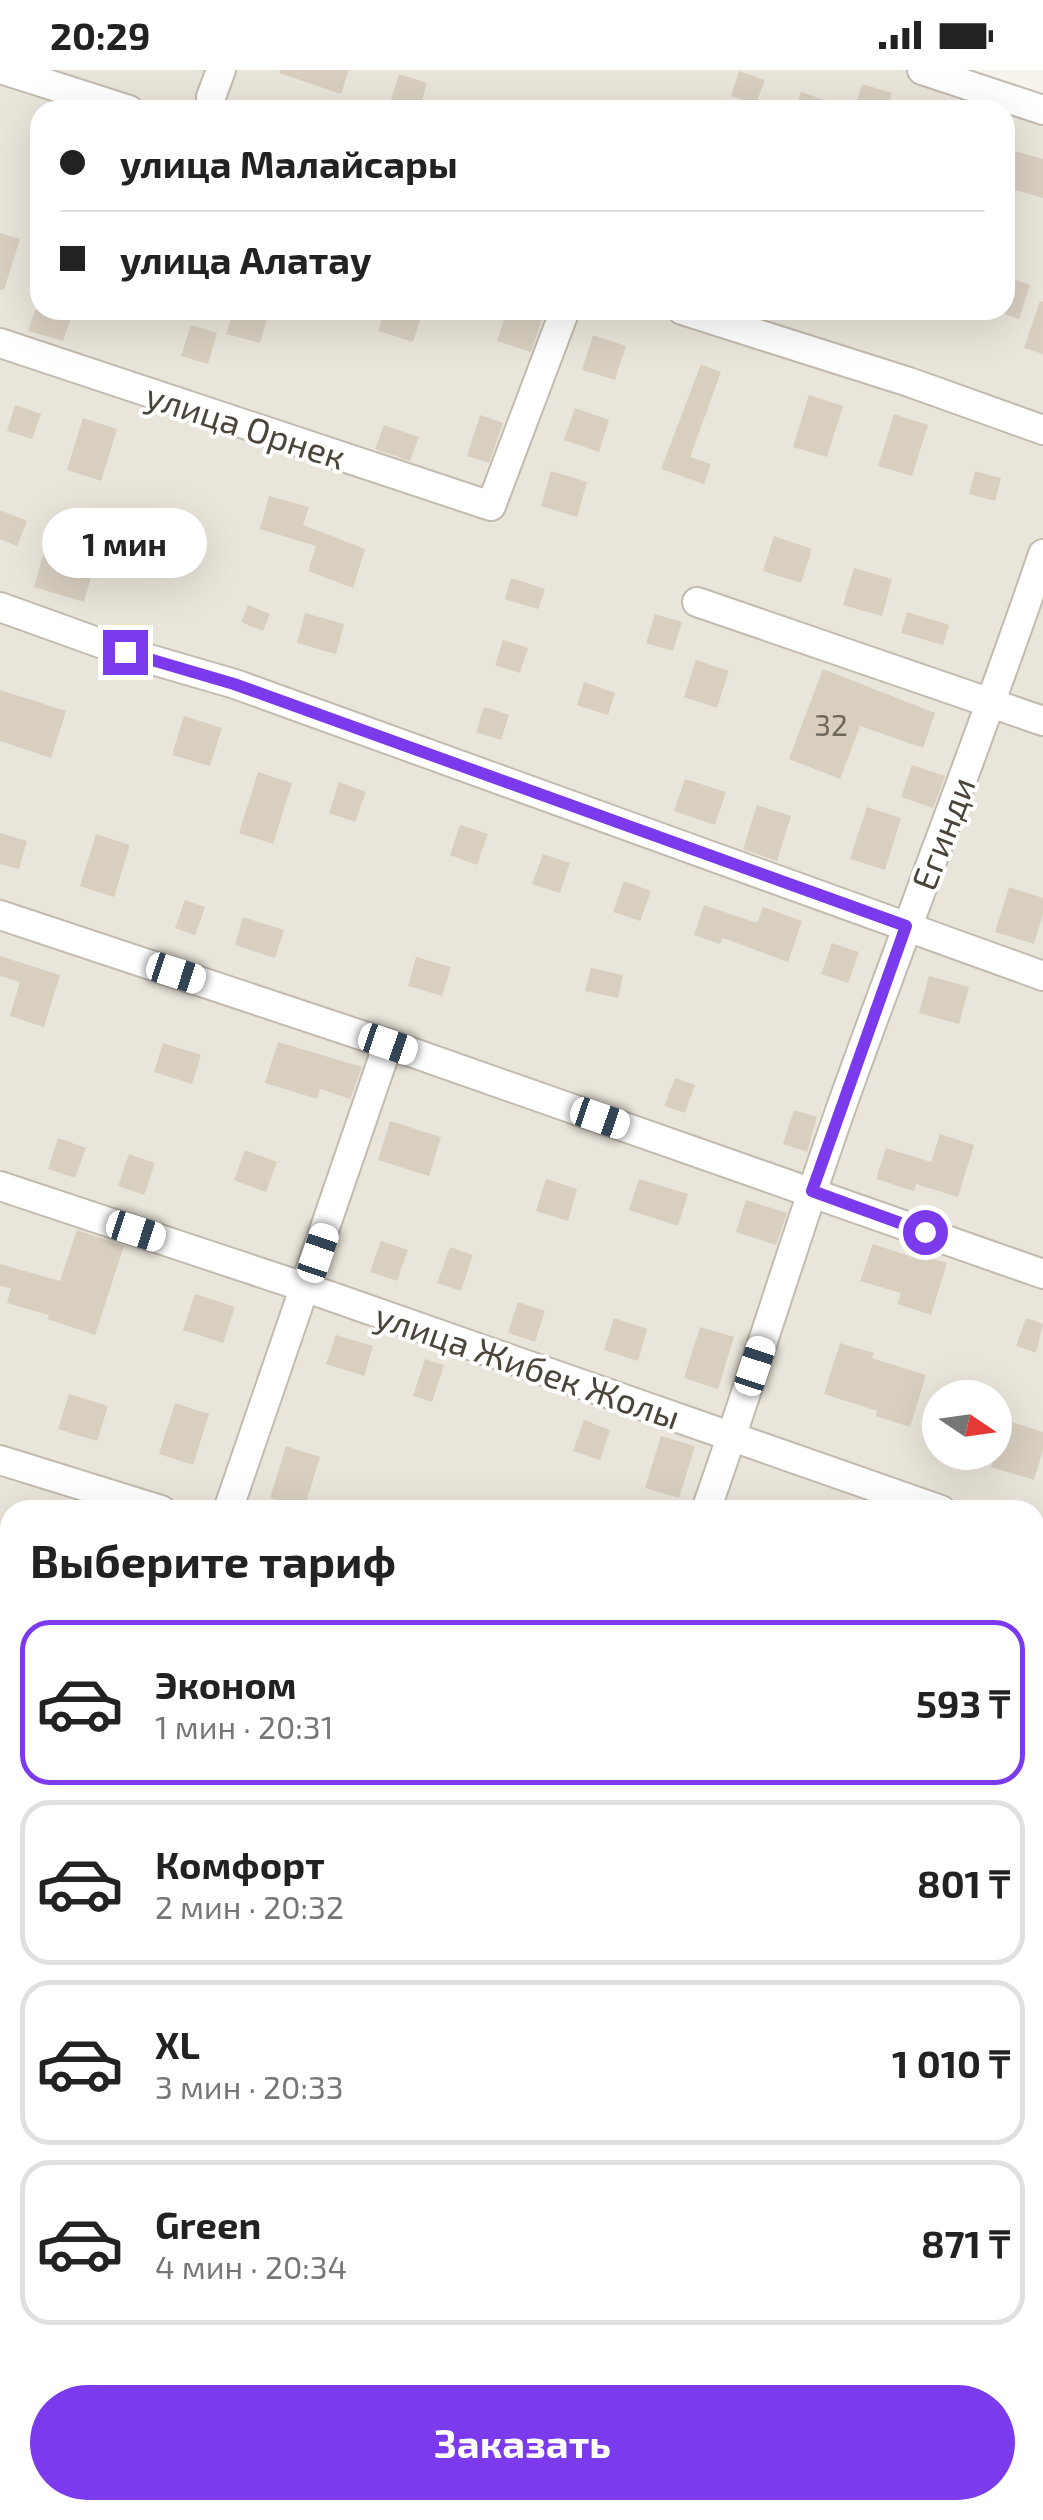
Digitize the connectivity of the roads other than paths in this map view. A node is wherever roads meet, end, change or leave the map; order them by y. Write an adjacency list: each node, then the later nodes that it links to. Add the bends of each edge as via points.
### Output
1 (4, 70): 4 (street)
2 (222, 70): 5 (street)
3 (922, 70): 6 (street)
4 (98, 100)
5 (211, 100)
6 (1013, 100)
7 (1015, 101): 8 (street)
8 (1043, 110)
9 (561, 320): 11 (street, улица Орнек, via 492,506)
10 (714, 320): 12 (street)
11 (0, 343)
12 (1043, 430)
13 (1043, 554): 16 (street, Егинди)
14 (697, 602): 16 (street)
15 (0, 607): 19 (street, via 234,684)
16 (992, 705): 17 (street); 19 (street, Егинди)
17 (1043, 721)
18 (0, 915): 21 (street)
19 (906, 926): 20 (street); 23 (street, Егинди)
20 (1043, 976)
21 (388, 1044): 23 (street); 25 (street)
22 (0, 1186): 25 (street, улица Жибек Жолы)
23 (812, 1191): 24 (street); 26 (street, Егинди)
24 (1043, 1274)
25 (307, 1288): 26 (street, улица Жибек Жолы); 29 (street)
26 (732, 1436): 30 (street, Егинди); 31 (street, улица Жибек Жолы)
27 (0, 1460): 28 (street)
28 (128, 1500)
29 (231, 1500)
30 (710, 1500)
31 (914, 1500)

